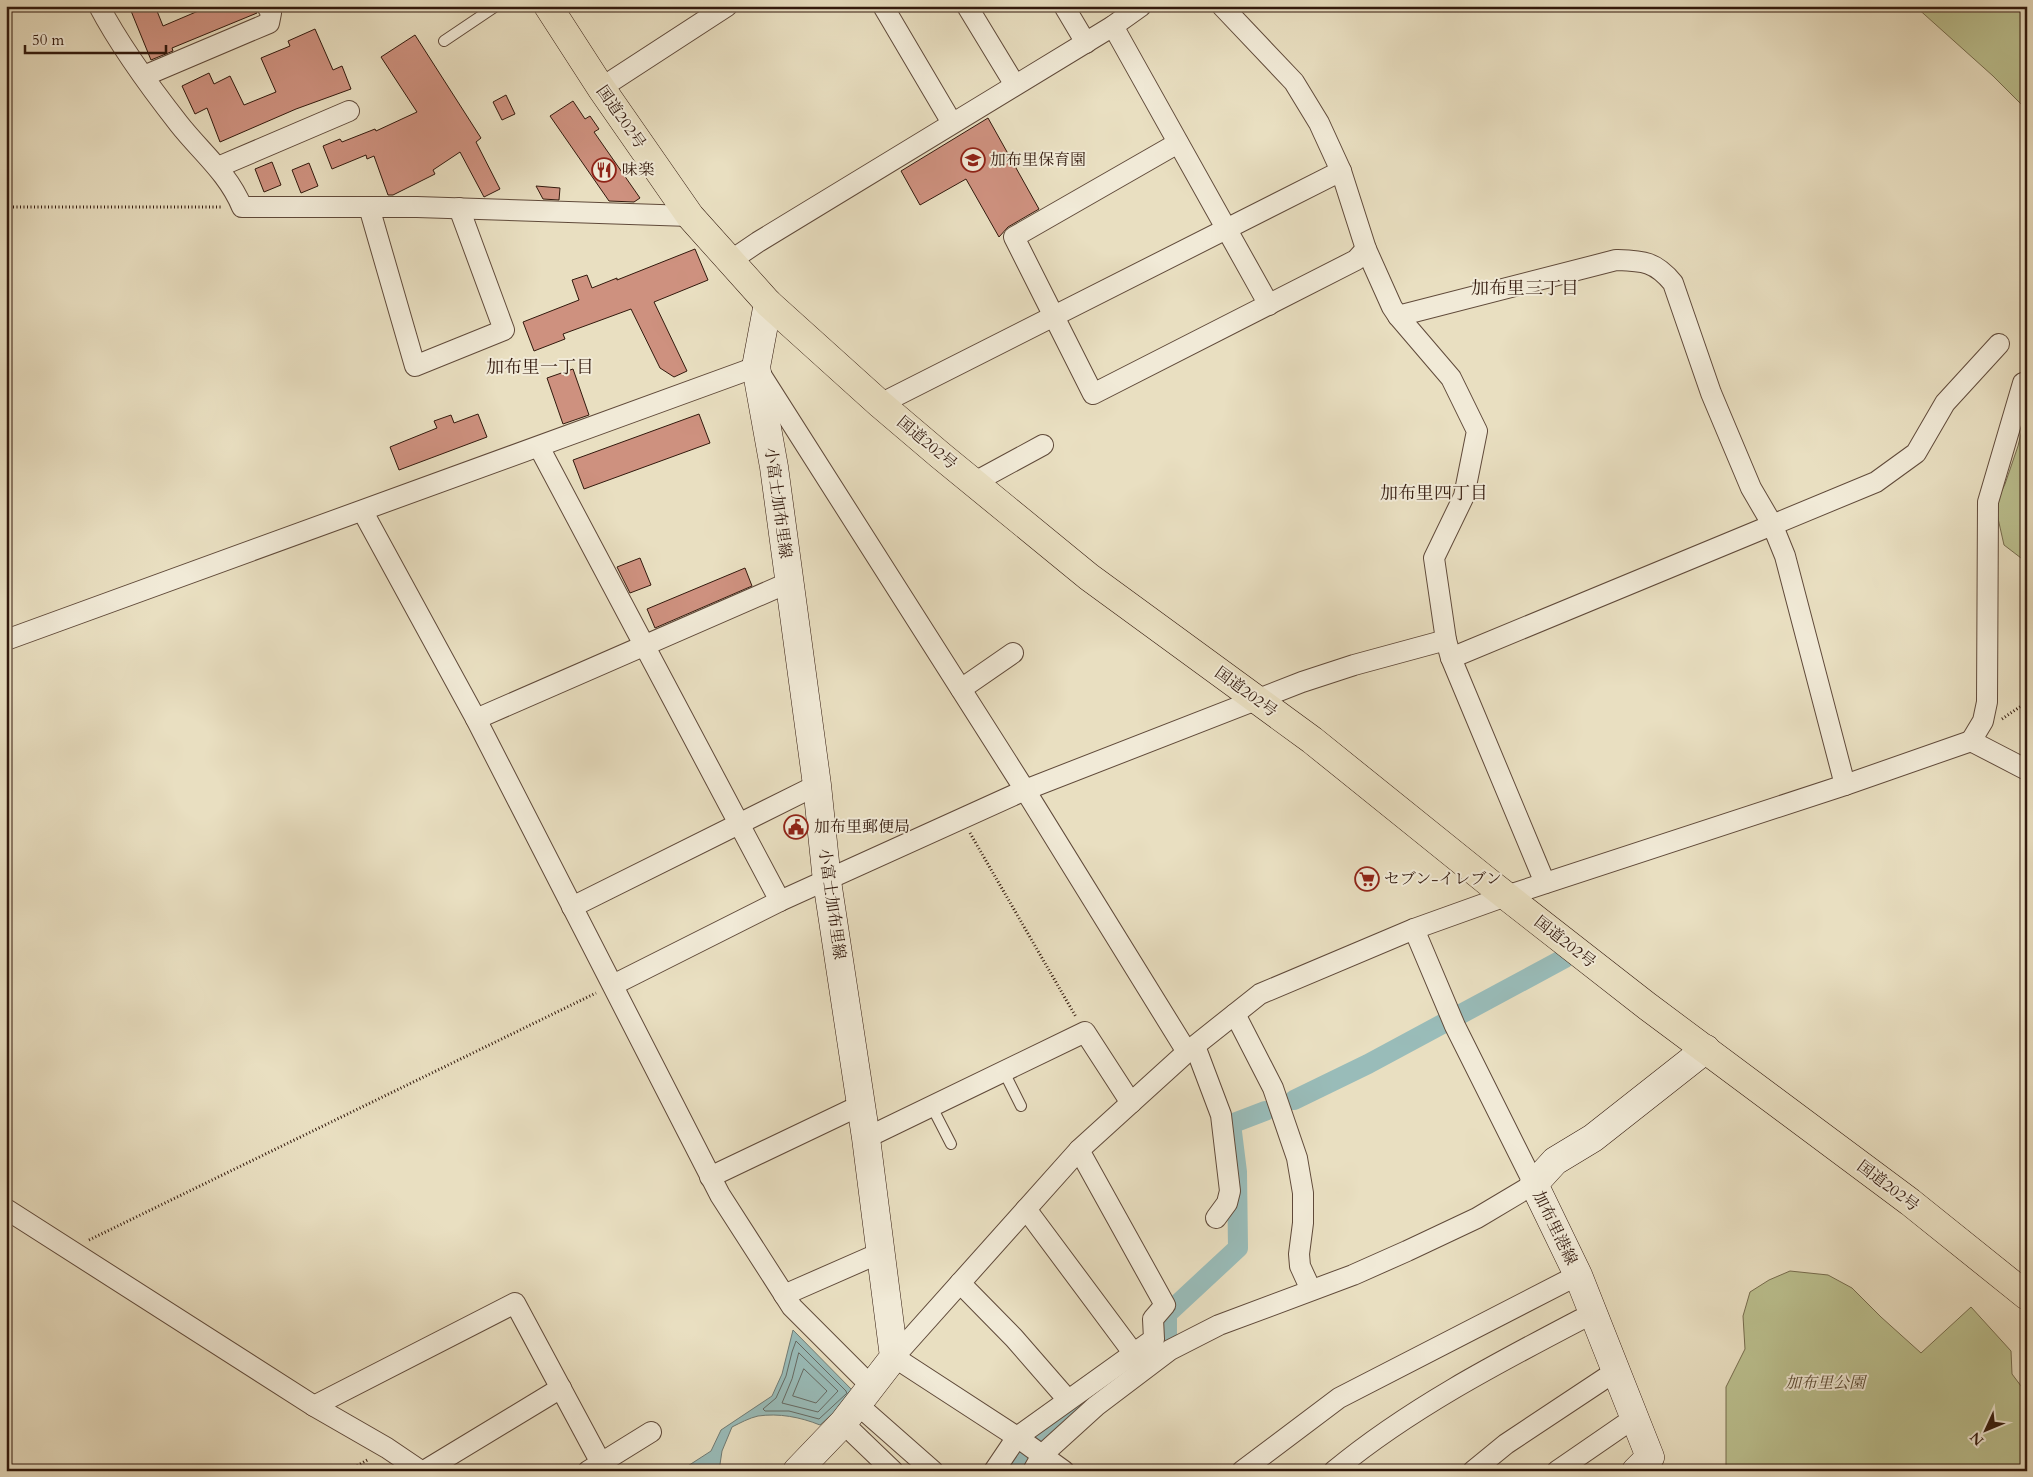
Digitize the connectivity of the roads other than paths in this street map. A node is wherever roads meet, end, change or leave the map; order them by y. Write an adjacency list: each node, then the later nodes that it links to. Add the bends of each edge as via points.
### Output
1 (99, 6): 14 (street)
2 (267, 6): 14 (street, via 271,13 269,24)
3 (496, 6): 12 (lane)
4 (548, 6): 16 (highway, 国道202号)
5 (726, 6): 16 (street)
6 (883, 6): 18 (street)
7 (967, 6): 15 (street)
8 (1064, 6): 13 (street)
9 (1141, 6): 11 (street)
10 (1222, 6): 21 (street, via 1294,82 1319,123)
11 (1113, 26): 13 (street); 19 (street)
12 (444, 41)
13 (1086, 43): 15 (street)
14 (144, 76): 20 (street, via 180,125)
15 (1015, 85): 18 (street)
16 (601, 88): 24 (highway, 国道202号)
17 (349, 111): 20 (street)
18 (952, 123): 27 (street)
19 (1178, 143): 25 (street); 30 (street, via 1014,237)
20 (218, 167): 22 (street, via 236,191 242,206)
21 (1341, 171): 25 (street); 26 (street)
22 (369, 207): 23 (street); 23 (street, via 415,366 504,330)
23 (459, 208): 24 (street)
24 (690, 216): 27 (highway, 国道202号)
25 (1227, 228): 29 (street); 30 (street)
26 (1366, 249): 29 (street, via 1356,260); 31 (street)
27 (730, 261): 28 (highway, 国道202号)
28 (768, 303): 33 (main road, 小富士加布里線); 35 (highway, 国道202号)
29 (1269, 305): 30 (street, via 1093,394)
30 (1052, 316): 35 (street)
31 (1398, 316): 40 (street, via 1616,260 1640,261 1661,269 1673,283 1711,393 1751,488); 44 (street, via 1451,378 1478,431 1464,496 1434,558)
32 (1998, 344): 40 (street, via 1945,403 1916,453 1876,482)
33 (756, 367): 37 (street); 41 (main road, 小富士加布里線); 46 (street)
34 (2024, 383): 49 (street, via 1988,502 1987,702 1982,721)
35 (880, 404): 38 (highway, 国道202号)
36 (1043, 445): 38 (street)
37 (543, 454): 39 (street); 43 (street)
38 (973, 483): 47 (highway, 国道202号, via 1089,577)
39 (367, 518): 42 (street, via 250,550); 48 (street)
40 (1772, 524): 44 (street); 52 (street, via 1784,556)
41 (790, 582): 43 (street); 51 (main road, 小富士加布里線)
42 (6, 640)
43 (646, 646): 48 (street); 54 (street)
44 (1449, 649): 47 (street, via 1354,665); 56 (street)
45 (1013, 653): 46 (street)
46 (961, 689): 53 (street)
47 (1257, 700): 53 (street); 57 (highway, 国道202号, via 1312,740)
48 (476, 719): 59 (street)
49 (1971, 741): 50 (street); 52 (street)
50 (2027, 770)
51 (817, 785): 54 (street); 55 (main road, 小富士加布里線)
52 (1845, 785): 56 (street)
53 (1025, 790): 55 (street); 63 (street)
54 (739, 824): 58 (street); 59 (street)
55 (827, 881): 58 (street); 67 (main road, 小富士加布里線)
56 (1544, 883): 57 (street)
57 (1506, 896): 60 (street); 64 (highway, 国道202号)
58 (780, 901): 61 (street)
59 (572, 907): 61 (street)
60 (1414, 929): 62 (street, via 1260,994); 74 (street, via 1452,1020)
61 (612, 985): 73 (street)
62 (1235, 1014): 63 (street); 81 (street, via 1273,1088 1297,1158 1303,1193 1300,1266)
63 (1191, 1049): 66 (street); 77 (street, via 1221,1115 1230,1191 1227,1203)
64 (1706, 1049): 74 (main road, 加布里港線, via 1593,1138 1555,1161); 83 (highway, 国道202号, via 1910,1202)
65 (1004, 1072): 66 (street, via 1085,1032); 68 (street); 69 (lane)
66 (1131, 1103): 72 (street)
67 (861, 1105): 70 (main road, 小富士加布里線); 73 (street)
68 (932, 1106): 70 (street); 71 (lane)
69 (1021, 1106)
70 (866, 1138): 78 (main road, 小富士加布里線)
71 (951, 1144)
72 (1079, 1150): 76 (street); 85 (street, via 1165,1305 1153,1319 1154,1339)
73 (710, 1177): 82 (street)
74 (1534, 1184): 79 (main road, 加布里港線); 81 (street, via 1477,1218 1353,1275)
75 (6, 1209): 91 (street)
76 (1026, 1209): 80 (street); 85 (street)
77 (1216, 1218)
78 (882, 1252): 82 (street); 86 (main road, 小富士加布里線)
79 (1578, 1275): 84 (main road, 加布里港線); 103 (street, via 1340,1398)
80 (960, 1283): 86 (street); 89 (street)
81 (1311, 1290): 95 (street, via 1219,1325 1170,1350 1096,1406)
82 (784, 1295): 90 (street)
83 (2027, 1296)
84 (1593, 1313): 87 (main road, 加布里港線); 104 (street, via 1423,1408 1365,1445)
85 (1134, 1354): 89 (street)
86 (894, 1357): 90 (main road); 94 (street)
87 (1616, 1371): 92 (main road, 加布里港線); 105 (street, via 1506,1444)
88 (561, 1388): 91 (street, via 515,1303); 96 (street); 97 (street)
89 (1068, 1400): 94 (street)
90 (858, 1405): 98 (main road); 99 (street); 100 (street)
91 (314, 1406): 97 (street)
92 (1634, 1418): 106 (street); 107 (main road, 加布里港線, via 1650,1457)
93 (651, 1432): 96 (street)
94 (1017, 1437): 95 (street); 101 (street)
95 (1038, 1463): 102 (street)
96 (595, 1467)
97 (422, 1471)
98 (797, 1471)
99 (893, 1471)
100 (933, 1471)
101 (994, 1471)
102 (1064, 1471)
103 (1242, 1471)
104 (1334, 1471)
105 (1473, 1471)
106 (1557, 1471)
107 (1636, 1471)

